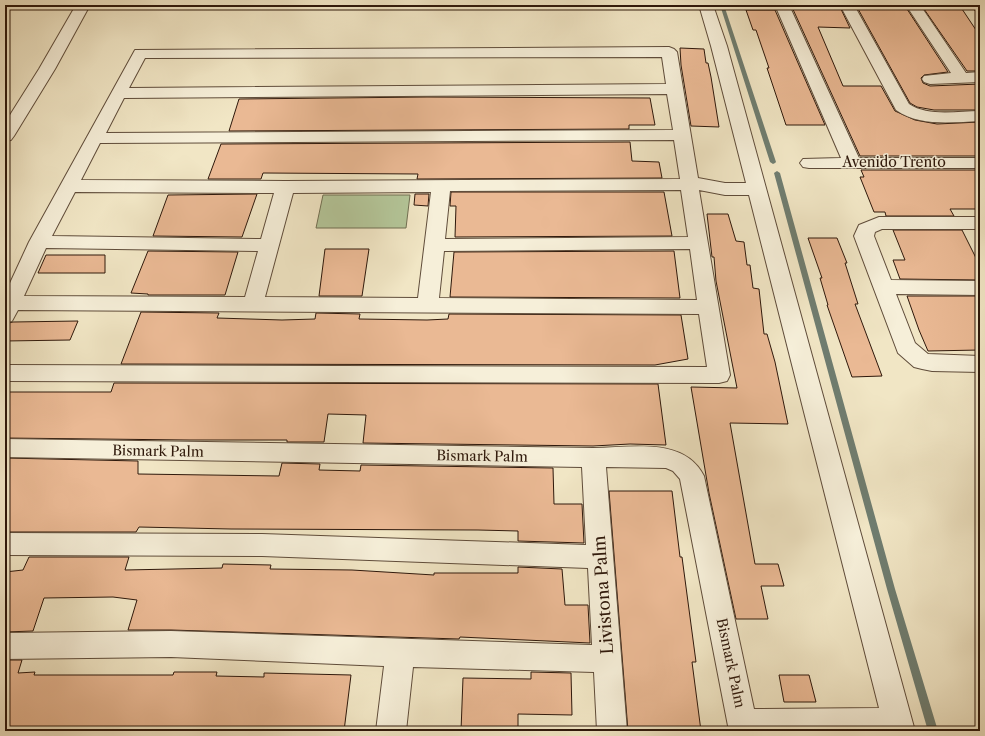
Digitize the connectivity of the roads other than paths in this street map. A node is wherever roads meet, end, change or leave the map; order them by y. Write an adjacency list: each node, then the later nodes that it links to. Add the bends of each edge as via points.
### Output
1 (83, 5): 13 (street)
2 (706, 5): 18 (street)
3 (782, 5): 15 (street)
4 (847, 5): 11 (street, via 906,111 917,115)
5 (912, 5): 7 (street)
6 (980, 77): 7 (street)
7 (962, 78): 8 (street)
8 (930, 79)
9 (674, 89): 10 (street); 10 (street, via 668,52 140,53); 12 (street)
10 (118, 93): 14 (street)
11 (980, 116)
12 (682, 135): 14 (street); 19 (street)
13 (5, 136)
14 (94, 138): 20 (street)
15 (852, 162): 16 (street, Avenido Trento); 17 (street, Avenido Trento)
16 (809, 163)
17 (980, 163)
18 (755, 183): 19 (street, via 725,189); 43 (street)
19 (696, 184): 21 (street); 25 (street)
20 (69, 186): 22 (street); 24 (street)
21 (441, 186): 22 (street); 26 (street)
22 (284, 187): 27 (street)
23 (980, 223): 28 (street, via 890,222 870,226 864,236)
24 (39, 242): 27 (street); 33 (street)
25 (698, 244): 26 (street); 32 (street)
26 (434, 245): 31 (street)
27 (269, 246): 30 (street)
28 (883, 287): 29 (street); 34 (street, via 906,347 915,356 932,363)
29 (980, 288)
30 (253, 304): 31 (street); 33 (street)
31 (428, 305): 32 (street)
32 (709, 307): 35 (street, via 719,375)
33 (8, 309)
34 (980, 364)
35 (5, 373)
36 (5, 448): 37 (street, Bismark Palm)
37 (593, 458): 39 (street, Livistona Palm); 44 (street, Bismark Palm, via 674,460 685,466 692,476)
38 (5, 544): 39 (street, via 262,545)
39 (601, 557): 42 (street, Livistona Palm)
40 (5, 646): 41 (street, via 170,644)
41 (400, 654): 42 (street); 45 (street)
42 (608, 659): 46 (street, Livistona Palm)
43 (898, 726): 44 (street)
44 (744, 727)
45 (391, 731)
46 (612, 731)

